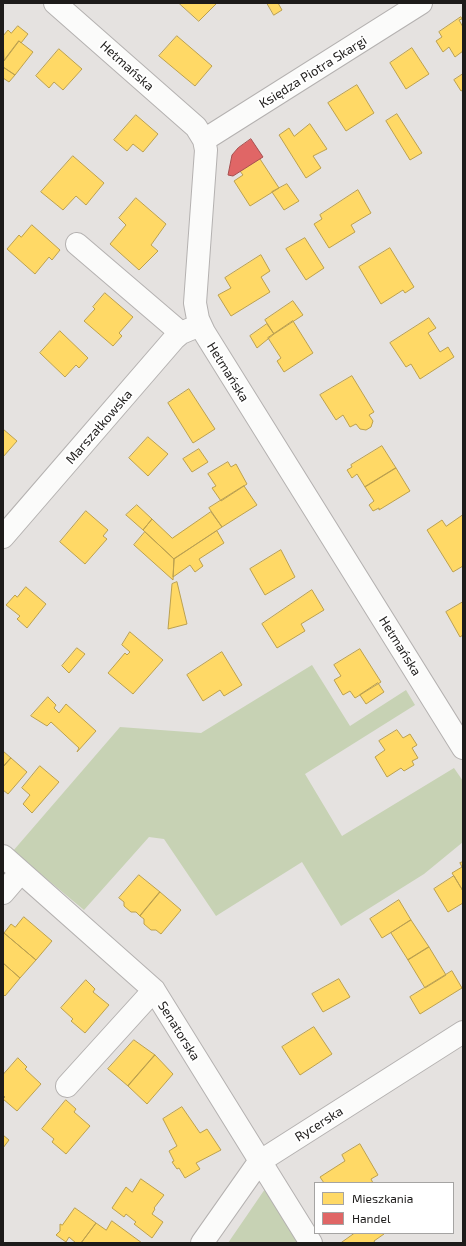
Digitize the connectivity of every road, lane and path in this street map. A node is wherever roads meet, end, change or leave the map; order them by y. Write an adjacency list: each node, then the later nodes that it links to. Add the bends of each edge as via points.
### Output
1 (55, 3): 3 (street, Hetmańska, via 196,127)
2 (421, 3): 3 (street, Księdza Piotra Skargi)
3 (204, 140): 5 (street, Hetmańska, via 206,150)
4 (77, 244): 5 (street)
5 (191, 329): 6 (street, Marszałkowska); 7 (street, Hetmańska, via 254,413)
6 (3, 537)
7 (463, 748)
8 (3, 856): 9 (street, Senatorska)
9 (21, 872): 10 (street); 11 (street, Senatorska)
10 (3, 893)
11 (154, 990): 13 (street); 14 (street, Senatorska)
12 (463, 1032): 14 (street, Rycerska)
13 (67, 1086)
14 (259, 1162): 15 (street, Rycerska); 16 (street, Senatorska)
15 (202, 1243)
16 (311, 1243)

